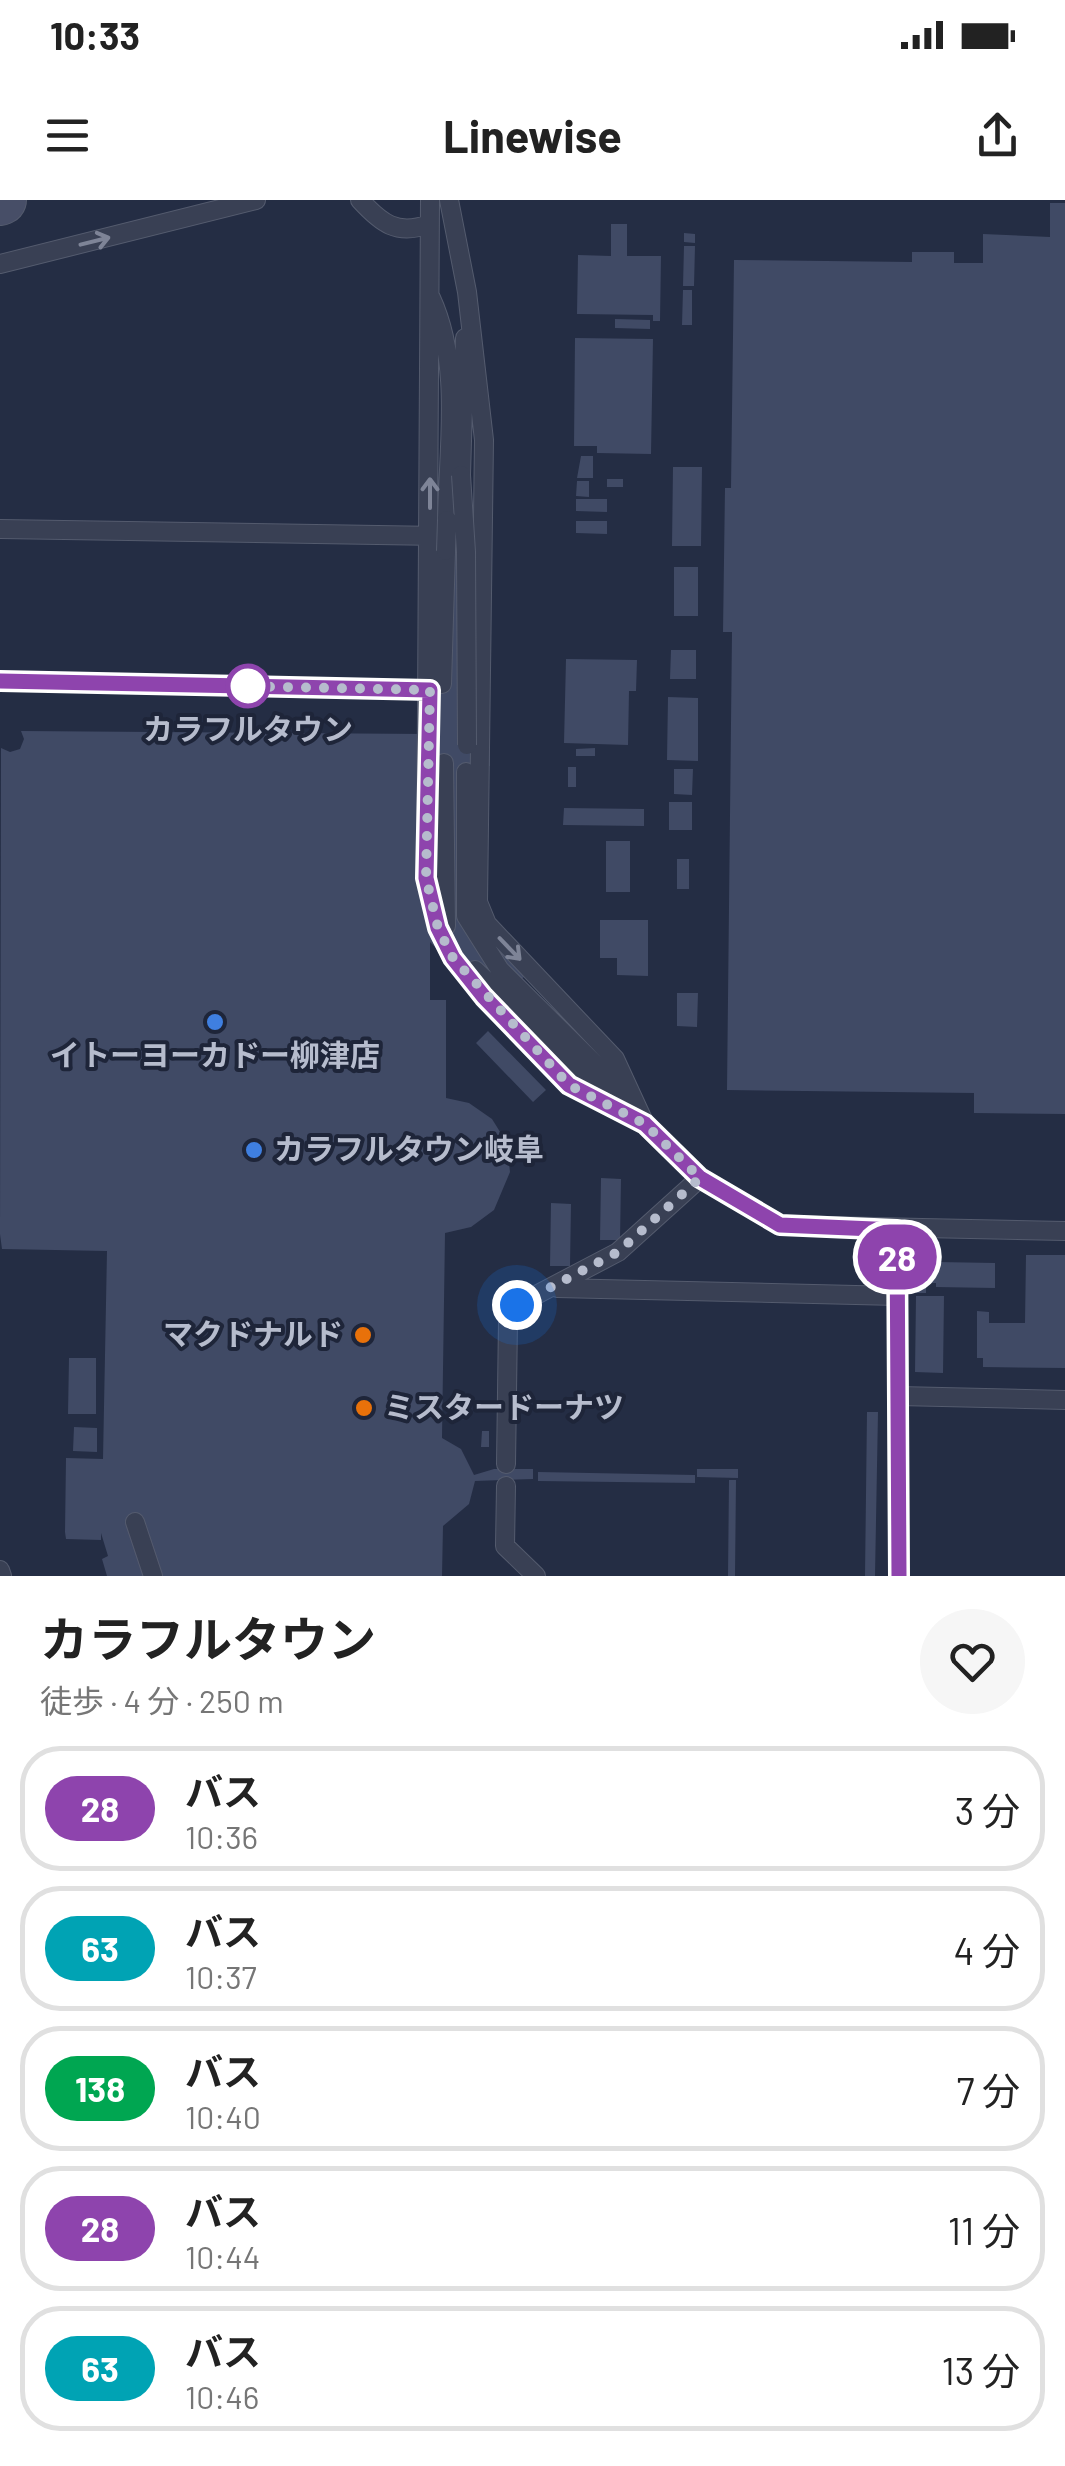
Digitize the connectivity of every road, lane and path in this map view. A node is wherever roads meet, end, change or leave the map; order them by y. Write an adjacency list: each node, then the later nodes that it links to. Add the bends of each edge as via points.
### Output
1 (256, 200): 6 (lane, one-way to 1)
2 (360, 200): 5 (lane, via 384,226 412,230)
3 (430, 200): 5 (lane)
4 (449, 200): 8 (lane)
5 (429, 224): 7 (lane)
6 (0, 264)
7 (428, 291): 11 (lane, one-way to 7); 14 (lane, bridge, via 442,320 450,367)
8 (468, 292): 10 (lane, via 484,440); 14 (lane, bridge, via 461,475 467,745)
9 (0, 529): 11 (lane)
10 (482, 532): 11 (lane); 16 (lane, one-way to 16, via 478,902 487,924 615,1059)
11 (430, 537): 13 (lane)
12 (0, 681): 13 (lane)
13 (430, 690): 17 (lane, via 426,878 446,944 484,997 569,1085)
14 (438, 757): 17 (lane, via 448,944 587,1079)
15 (466, 772): 16 (lane, via 466,916 500,970)
16 (634, 1103): 17 (lane)
17 (645, 1124): 18 (lane)
18 (700, 1178): 19 (lane, via 780,1225); 21 (lane, via 618,1252)
19 (897, 1230): 20 (lane); 22 (lane)
20 (1065, 1231)
21 (551, 1288): 22 (lane); 25 (lane, via 517,1305 508,1321)
22 (897, 1296): 23 (lane)
23 (899, 1396): 24 (lane); 30 (lane)
24 (1065, 1400)
25 (506, 1464)
26 (506, 1486): 29 (lane, via 505,1546)
27 (135, 1522): 28 (lane)
28 (153, 1576)
29 (536, 1576)
30 (899, 1576)

